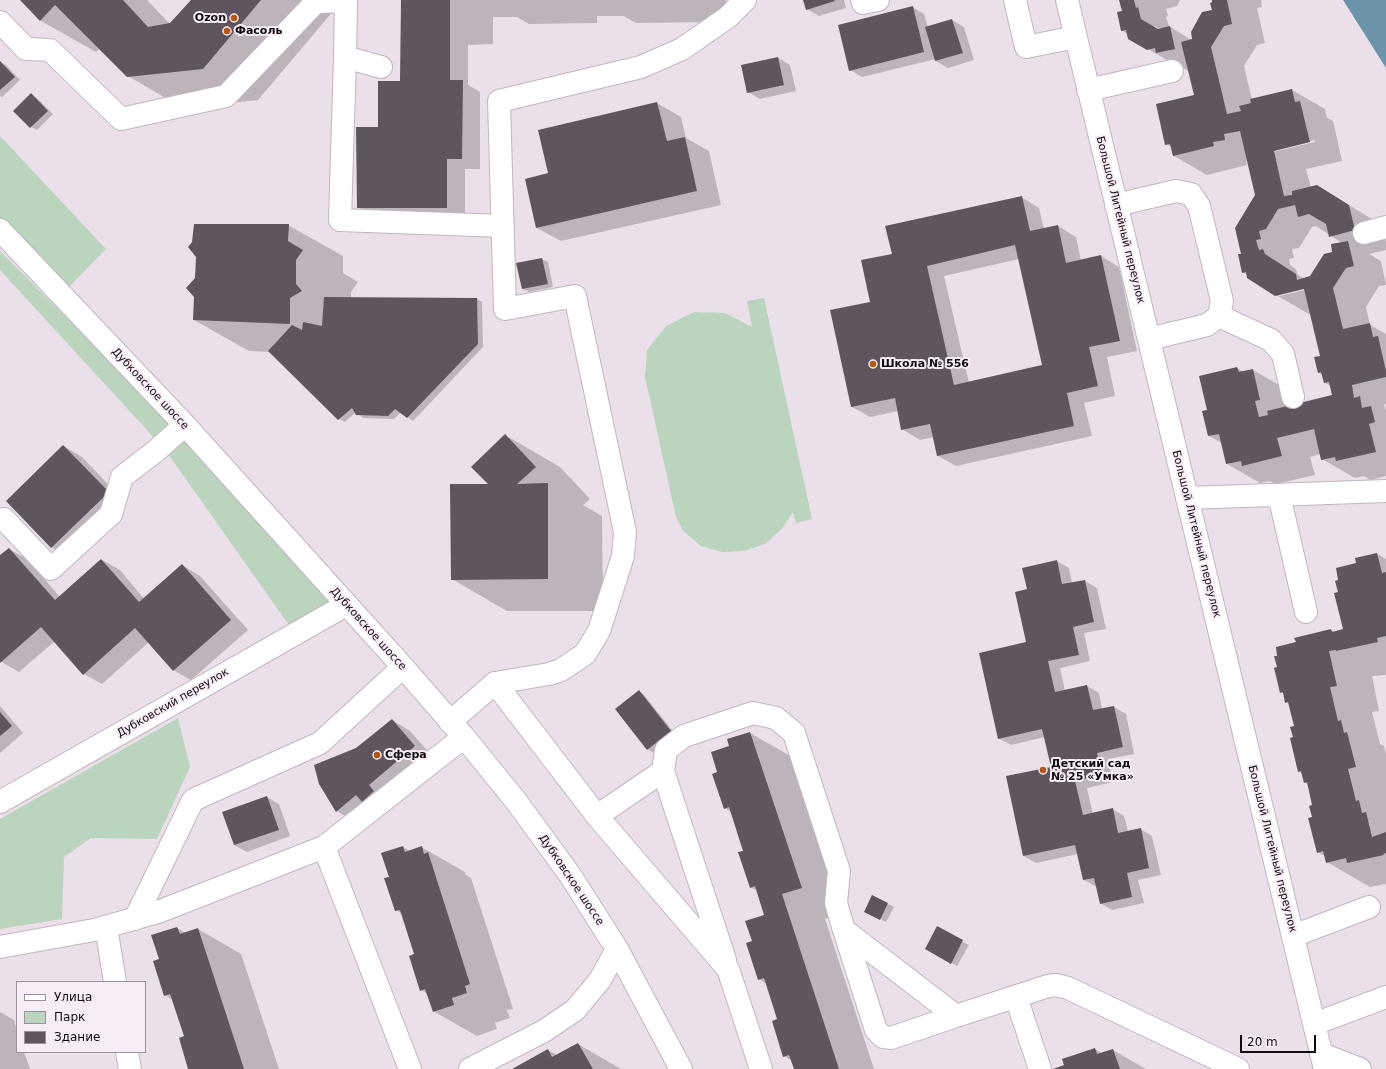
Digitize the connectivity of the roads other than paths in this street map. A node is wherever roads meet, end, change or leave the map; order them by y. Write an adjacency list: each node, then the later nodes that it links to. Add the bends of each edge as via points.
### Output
1 (346, 0): 8 (street, via 315,3 226,96 121,119 50,50 26,49); 10 (street)
2 (745, 0): 7 (street)
3 (862, 0): 4 (street, via 863,3)
4 (878, 0)
5 (1015, 0): 9 (street, via 1026,47)
6 (1067, 0): 9 (street, Большой Литейный переулок)
7 (724, 9): 15 (street, via 682,49 641,67 499,101)
8 (0, 22)
9 (1076, 37): 13 (street, Большой Литейный переулок)
10 (346, 57): 11 (street); 15 (street, via 340,220)
11 (381, 67)
12 (1172, 71): 13 (street)
13 (1088, 90): 14 (street, Большой Литейный переулок)
14 (1116, 205): 19 (street, via 1176,191 1191,194 1199,206 1222,301); 20 (street, Большой Литейный переулок)
15 (503, 226): 30 (street, via 505,309 575,296 625,532 623,556 599,631 585,654 561,670 549,674)
16 (1386, 227): 18 (street)
17 (0, 230): 22 (street, Дубковское шоссе)
18 (1364, 233)
19 (1219, 316): 20 (street, via 1207,325); 21 (street, via 1271,340 1283,354)
20 (1149, 339): 25 (street, Большой Литейный переулок)
21 (1293, 397)
22 (184, 425): 26 (street, via 122,477 111,514 51,569); 27 (street, Дубковское шоссе)
23 (1386, 491): 24 (street)
24 (1279, 495): 25 (street); 28 (street)
25 (1187, 498): 40 (street, Большой Литейный переулок)
26 (4, 519)
27 (346, 605): 29 (street, Дубковское шоссе); 33 (street, Дубковский переулок)
28 (1306, 612)
29 (403, 667): 31 (street, Дубковское шоссе); 37 (street, via 320,743 193,800)
30 (495, 683): 31 (street); 34 (street)
31 (457, 730): 35 (street); 42 (street, Дубковское шоссе, via 516,801)
32 (663, 771): 34 (street); 39 (street, via 666,750 684,736 753,713 776,718 794,733 839,870 836,903); 43 (street)
33 (0, 802)
34 (597, 816): 43 (street)
35 (324, 847): 37 (street); 52 (street)
36 (1369, 907): 40 (street)
37 (135, 919): 38 (street)
38 (106, 927): 41 (street); 44 (street)
39 (844, 930): 47 (street); 47 (street, via 876,1030 882,1037 891,1038)
40 (1293, 936): 48 (street, Большой Литейный переулок)
41 (0, 947)
42 (618, 949): 53 (street, via 600,980 575,1010 544,1031); 54 (street, Дубковское шоссе)
43 (728, 969): 55 (street)
44 (115, 981)
45 (1016, 997): 47 (street); 56 (street); 57 (street, via 1048,986 1068,988)
46 (1386, 997): 48 (street)
47 (956, 1016)
48 (1314, 1024): 50 (street, Большой Литейный переулок)
49 (127, 1053): 51 (street)
50 (1323, 1061): 58 (street)
51 (130, 1069)
52 (410, 1069)
53 (470, 1069)
54 (681, 1069)
55 (761, 1069)
56 (1040, 1069)
57 (1238, 1069)
58 (1360, 1069)

